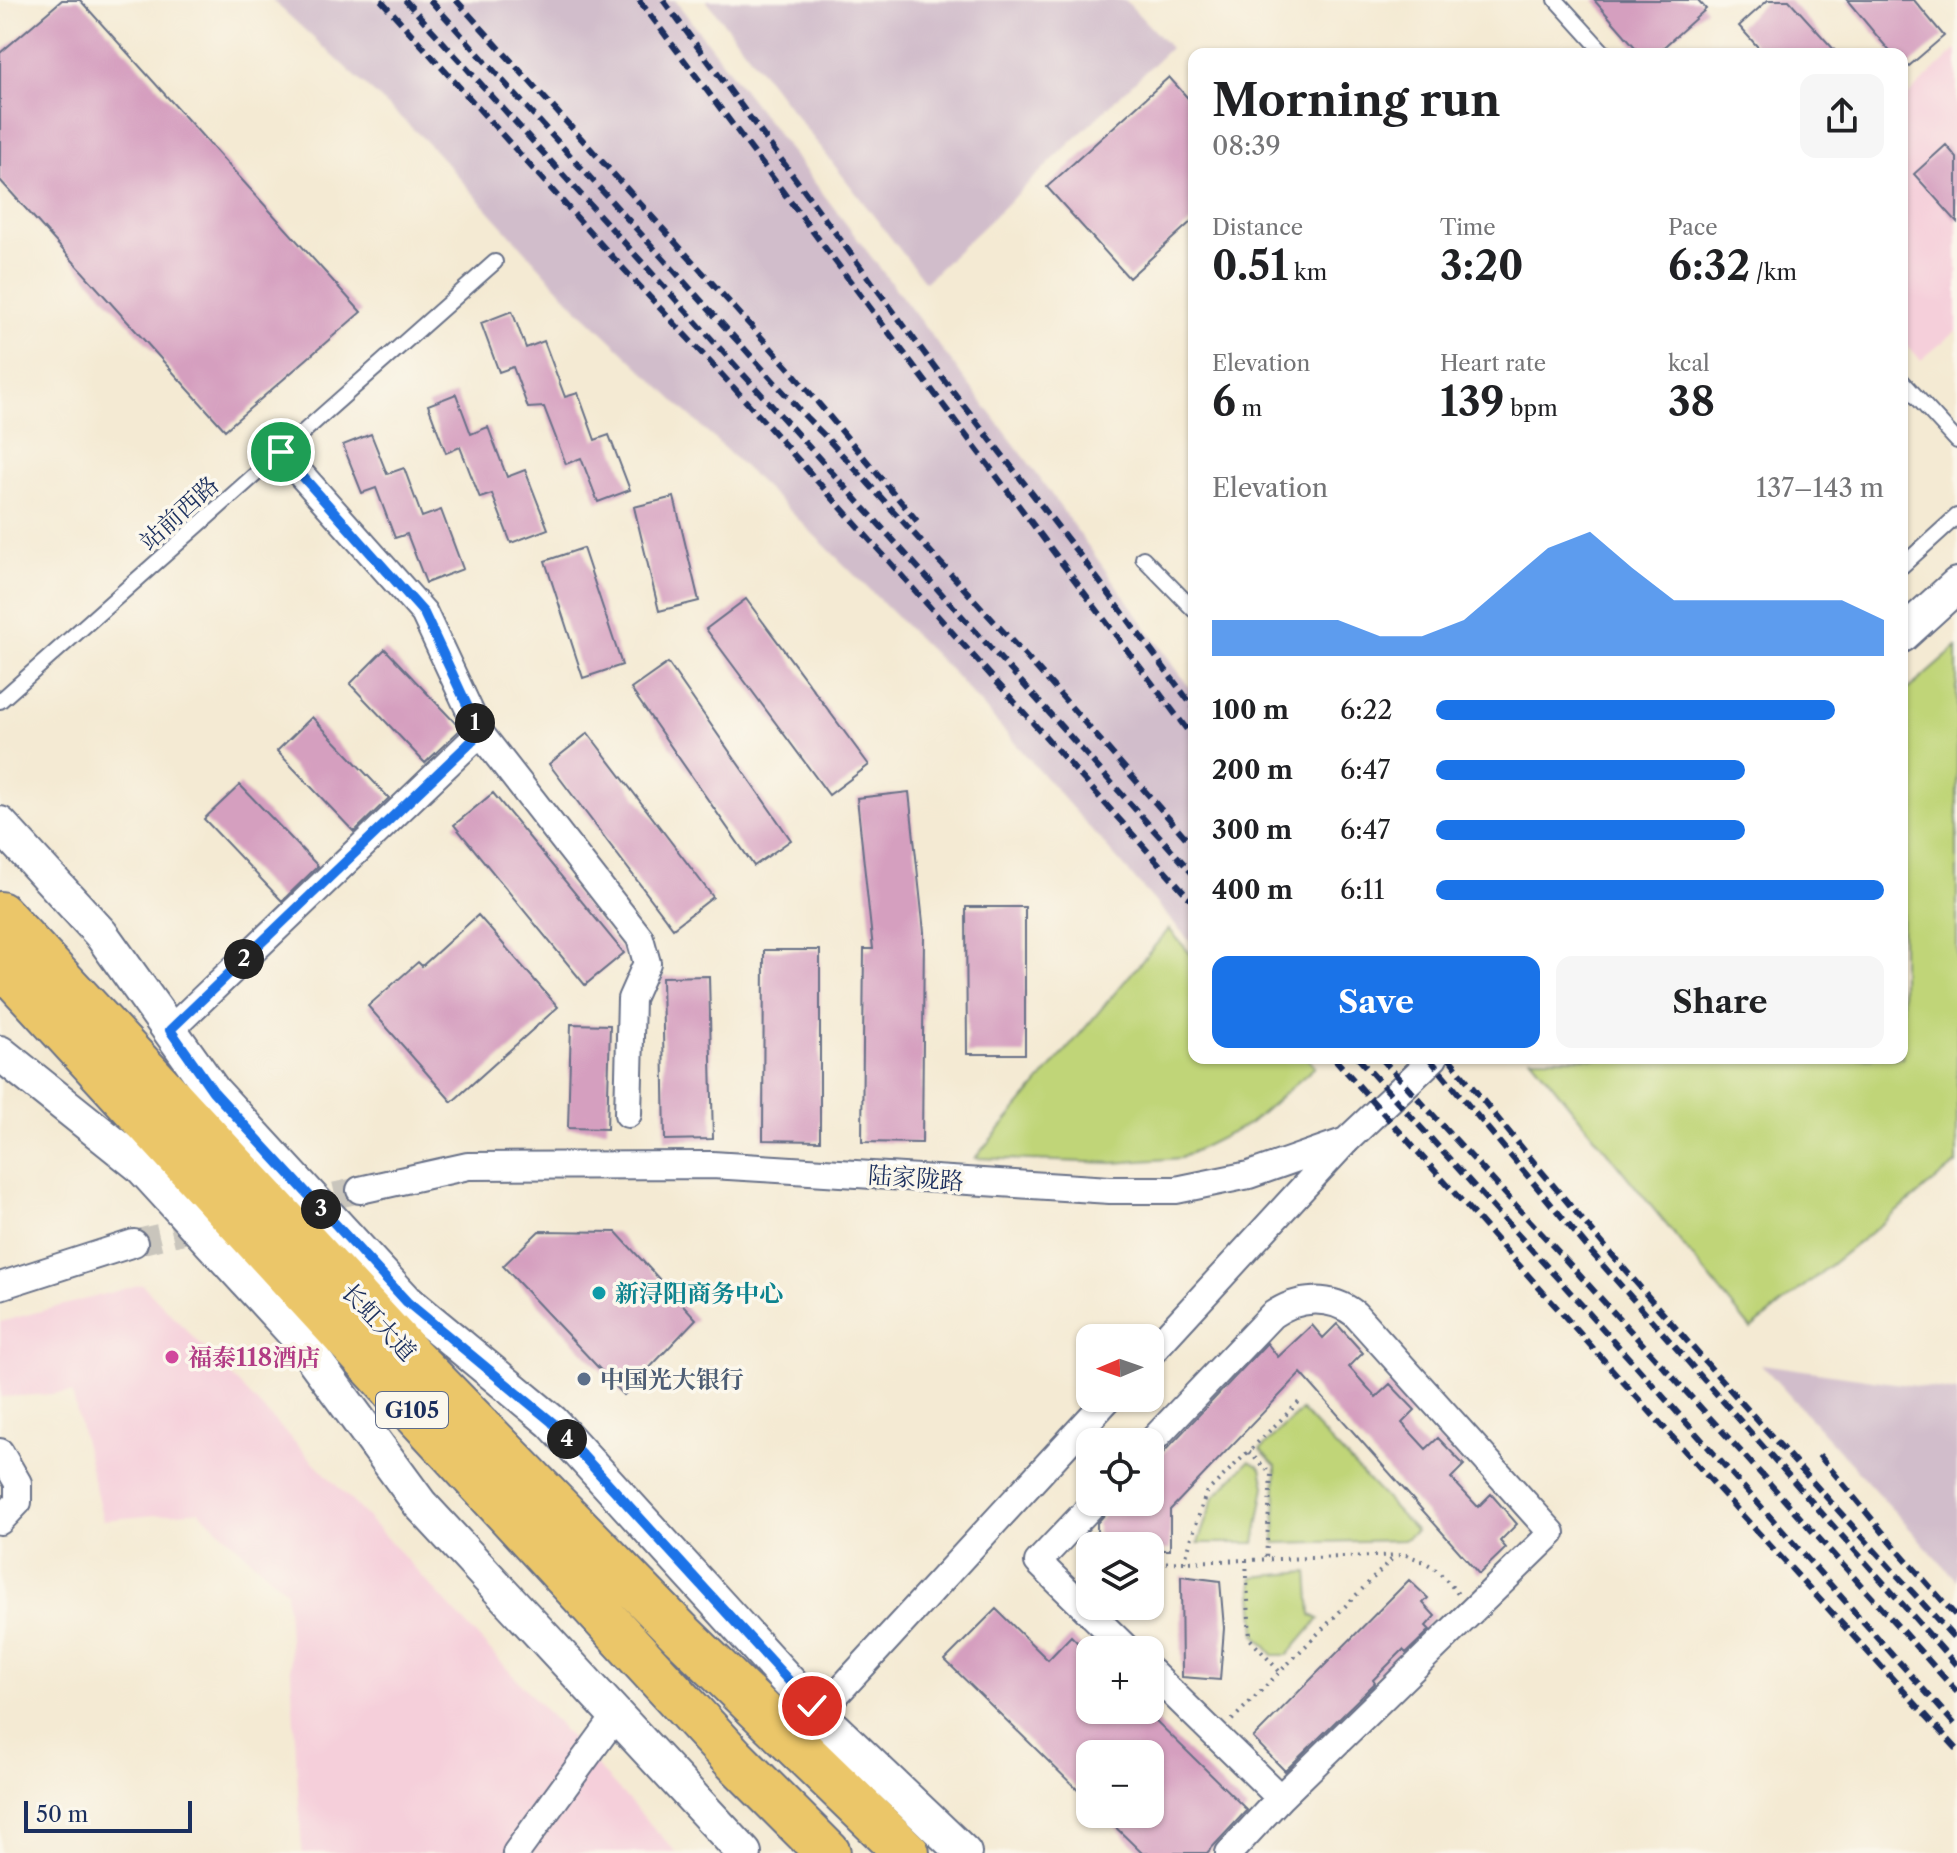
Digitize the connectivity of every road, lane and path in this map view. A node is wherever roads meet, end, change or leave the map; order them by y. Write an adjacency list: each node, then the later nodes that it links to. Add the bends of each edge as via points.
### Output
1 (1556, 0): 2 (lane)
2 (1600, 48)
3 (495, 262): 6 (lane, 站前西路)
4 (1908, 388): 5 (lane)
5 (1957, 441)
6 (281, 452): 13 (lane, 站前西路); 14 (street, via 424,613)
7 (1957, 516): 9 (lane)
8 (1143, 558): 11 (lane)
9 (1908, 561)
10 (1957, 585): 12 (street)
11 (1188, 604)
12 (1908, 630)
13 (0, 701)
14 (480, 733): 18 (street); 21 (street, via 640,938 647,963 631,999)
15 (0, 824): 18 (street, via 101,934)
16 (0, 914): 50 (highway, 长虹大道 / G105, via 420,1366 680,1633)
17 (0, 962): 49 (highway, 长虹大道 / G105, via 733,1758)
18 (170, 1030): 43 (street, via 213,1091 407,1302 552,1422)
19 (0, 1053): 44 (street, via 141,1166 296,1335 420,1504)
20 (1428, 1064): 22 (street, 陆家陇路)
21 (628, 1114)
22 (1346, 1141): 23 (street, 陆家陇路, via 1249,1175 1176,1190 712,1165 468,1166); 26 (street)
23 (360, 1190)
24 (134, 1243): 25 (street)
25 (0, 1286)
26 (1164, 1339)
27 (1300, 1401): 31 (path)
28 (1096, 1412): 43 (street)
29 (1164, 1428): 39 (street, via 1281,1308 1307,1301 1343,1306 1552,1533)
30 (0, 1452): 33 (street, via 18,1483 18,1502)
31 (1249, 1452): 35 (path, via 1271,1474); 37 (path, via 1206,1493)
32 (1082, 1516): 40 (street, via 1038,1562)
33 (0, 1521)
34 (1395, 1556): 35 (path); 39 (path, via 1425,1561); 41 (path)
35 (1266, 1559): 36 (path)
36 (1246, 1560): 37 (path); 41 (path, via 1250,1639)
37 (1184, 1562): 38 (path)
38 (1164, 1563)
39 (1472, 1612): 46 (street)
40 (1114, 1636)
41 (1280, 1672): 45 (path)
42 (1164, 1685): 45 (street)
43 (818, 1714): 51 (street)
44 (616, 1716): 47 (street); 48 (street)
45 (1216, 1736): 46 (street)
46 (1280, 1798): 52 (street)
47 (516, 1853)
48 (744, 1853)
49 (828, 1853)
50 (907, 1853)
51 (964, 1853)
52 (1229, 1853)

